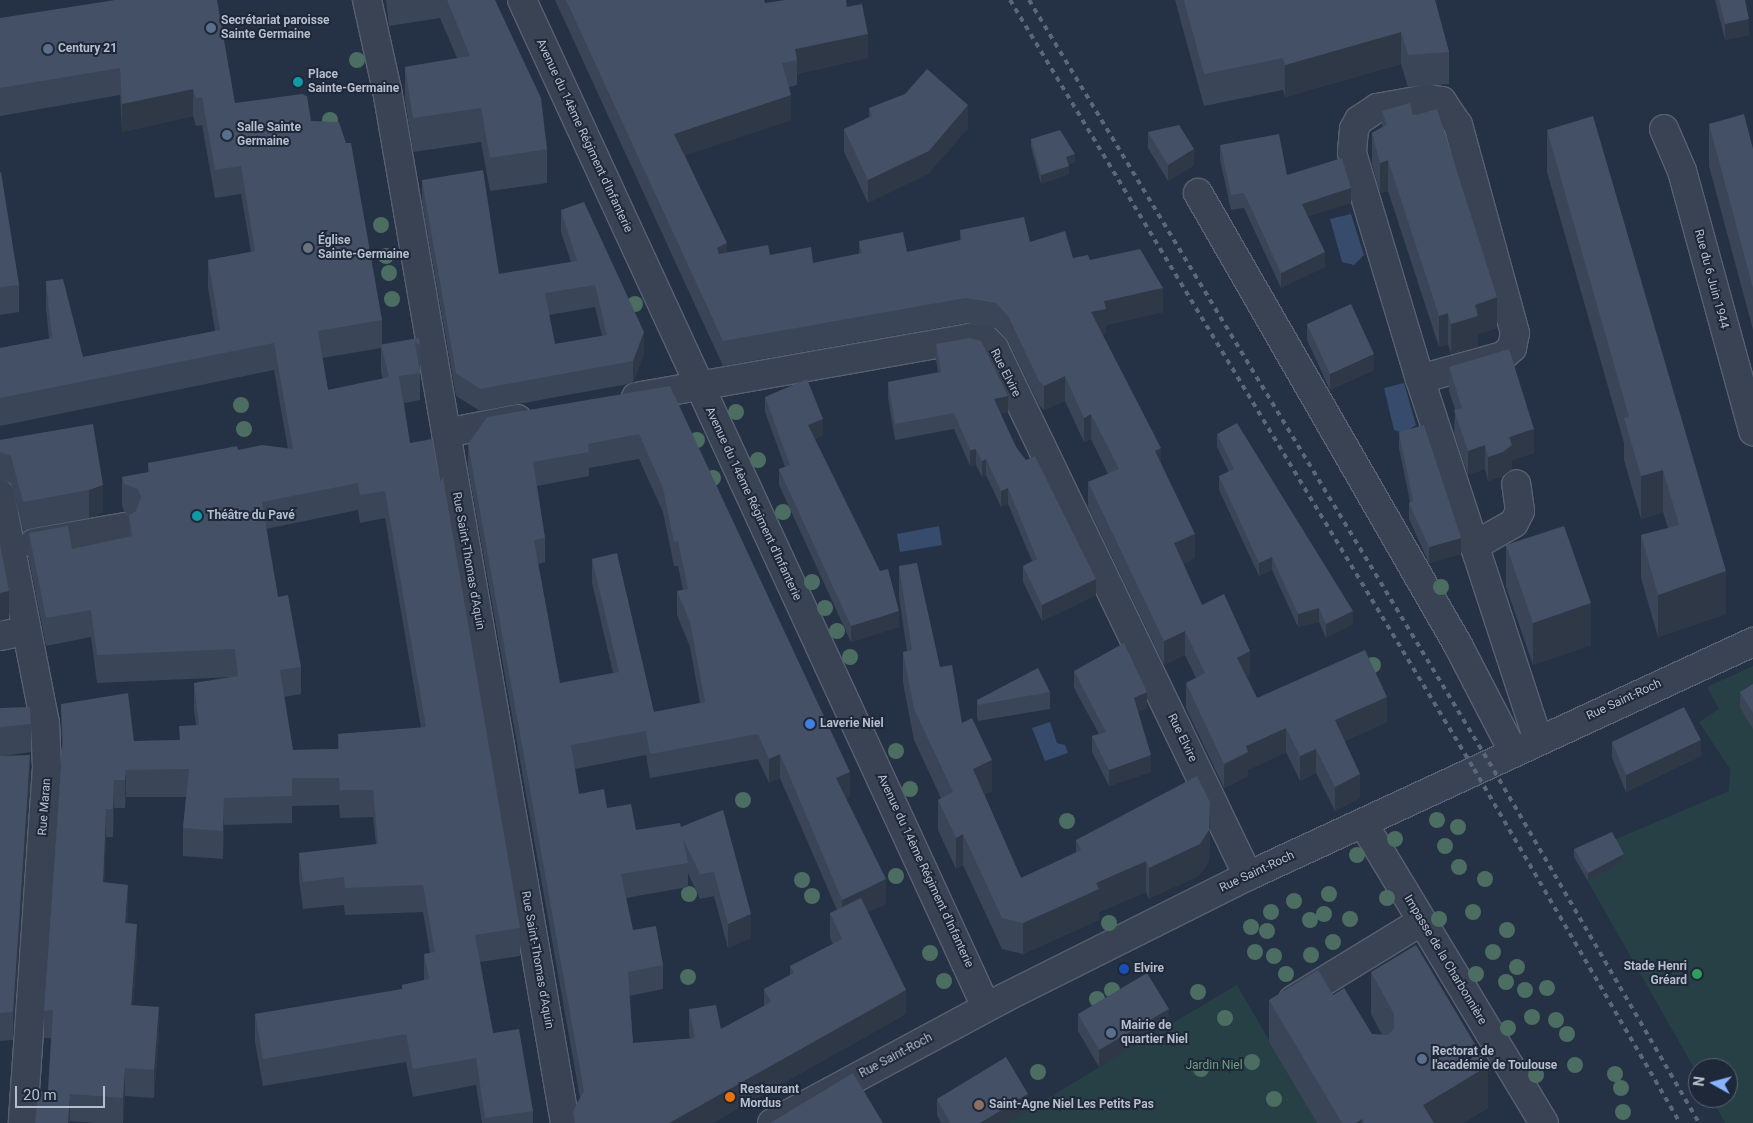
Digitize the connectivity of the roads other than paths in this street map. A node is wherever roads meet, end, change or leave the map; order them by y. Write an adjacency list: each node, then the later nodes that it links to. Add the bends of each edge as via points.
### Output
1 (367, 0): 10 (street, Rue Saint-Thomas d'Aquin)
2 (522, 0): 6 (street, Avenue du 14ème Régiment d'Infanterie)
3 (1664, 129): 9 (street, Rue du 6 Juin 1944, via 1682,171)
4 (1198, 193): 19 (street, via 1458,645)
5 (1420, 379): 5 (street, via 1352,152 1354,129 1359,120 1377,108 1427,99 1442,101 1458,125 1516,334 1512,348 1503,356); 14 (street)
6 (698, 386): 7 (street, Rue Elvire); 23 (street, Rue Elvire, via 985,339 994,348); 27 (street, Avenue du 14ème Régiment d'Infanterie)
7 (608, 402)
8 (541, 415): 10 (street)
9 (1753, 431)
10 (446, 433): 30 (street, Rue Saint-Thomas d'Aquin)
11 (1516, 484): 14 (street, via 1520,511 1514,523)
12 (0, 494): 15 (street, Rue Maran)
13 (126, 527): 15 (street)
14 (1474, 546): 18 (street)
15 (10, 548): 16 (street, Rue Maran)
16 (13, 634): 20 (street, Rue Maran, via 45,723)
17 (1753, 642): 18 (street, Rue Saint-Roch)
18 (1538, 740): 19 (street, Rue Saint-Roch)
19 (1513, 751): 22 (street, Rue Saint-Roch)
20 (48, 767): 21 (street); 29 (street, Rue Maran)
21 (19, 769)
22 (1363, 823): 23 (street, Rue Saint-Roch); 24 (street, Impasse de la Charbonnière)
23 (1248, 876): 27 (street, Rue Saint-Roch)
24 (1422, 921): 25 (street); 32 (street, Impasse de la Charbonnière)
25 (1332, 976): 26 (street); 28 (street)
26 (1345, 1000)
27 (986, 1007): 31 (street, Rue Saint-Roch)
28 (1274, 1011)
29 (23, 1123)
30 (565, 1123)
31 (772, 1123)
32 (1544, 1123)

